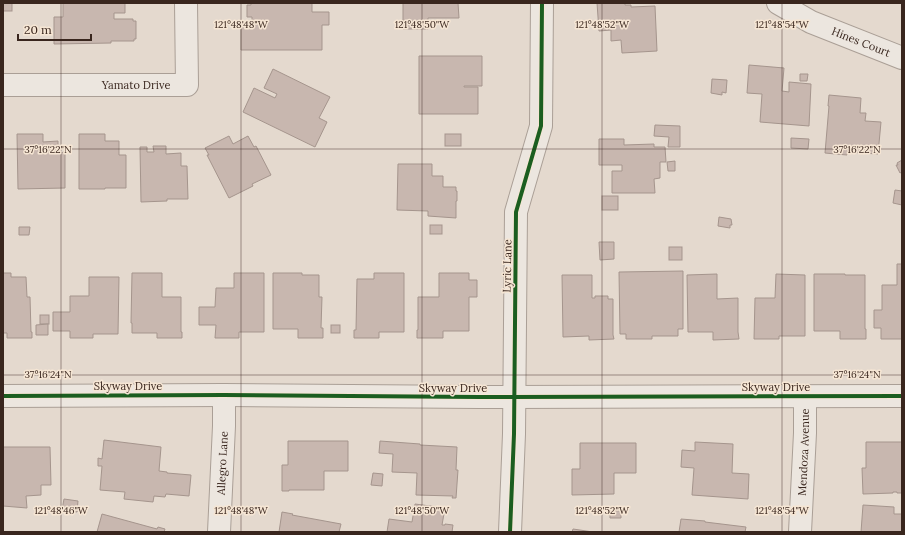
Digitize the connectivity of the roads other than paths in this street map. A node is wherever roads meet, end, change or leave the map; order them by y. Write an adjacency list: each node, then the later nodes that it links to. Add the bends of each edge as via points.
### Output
1 (186, 3): 5 (street, Yamato Drive, via 187,85)
2 (542, 3): 10 (street, Lyric Lane, via 541,126 516,212)
3 (778, 3): 4 (street, Hines Court, via 812,22)
4 (902, 58)
5 (3, 85)
6 (224, 394): 7 (street, Skyway Drive); 10 (street, Skyway Drive); 11 (street, Allegro Lane)
7 (3, 396)
8 (805, 396): 9 (street, Skyway Drive); 10 (street, Skyway Drive); 13 (street, Mendoza Avenue)
9 (902, 396)
10 (515, 397): 12 (street, Lyric Lane)
11 (219, 532)
12 (510, 532)
13 (800, 532)

